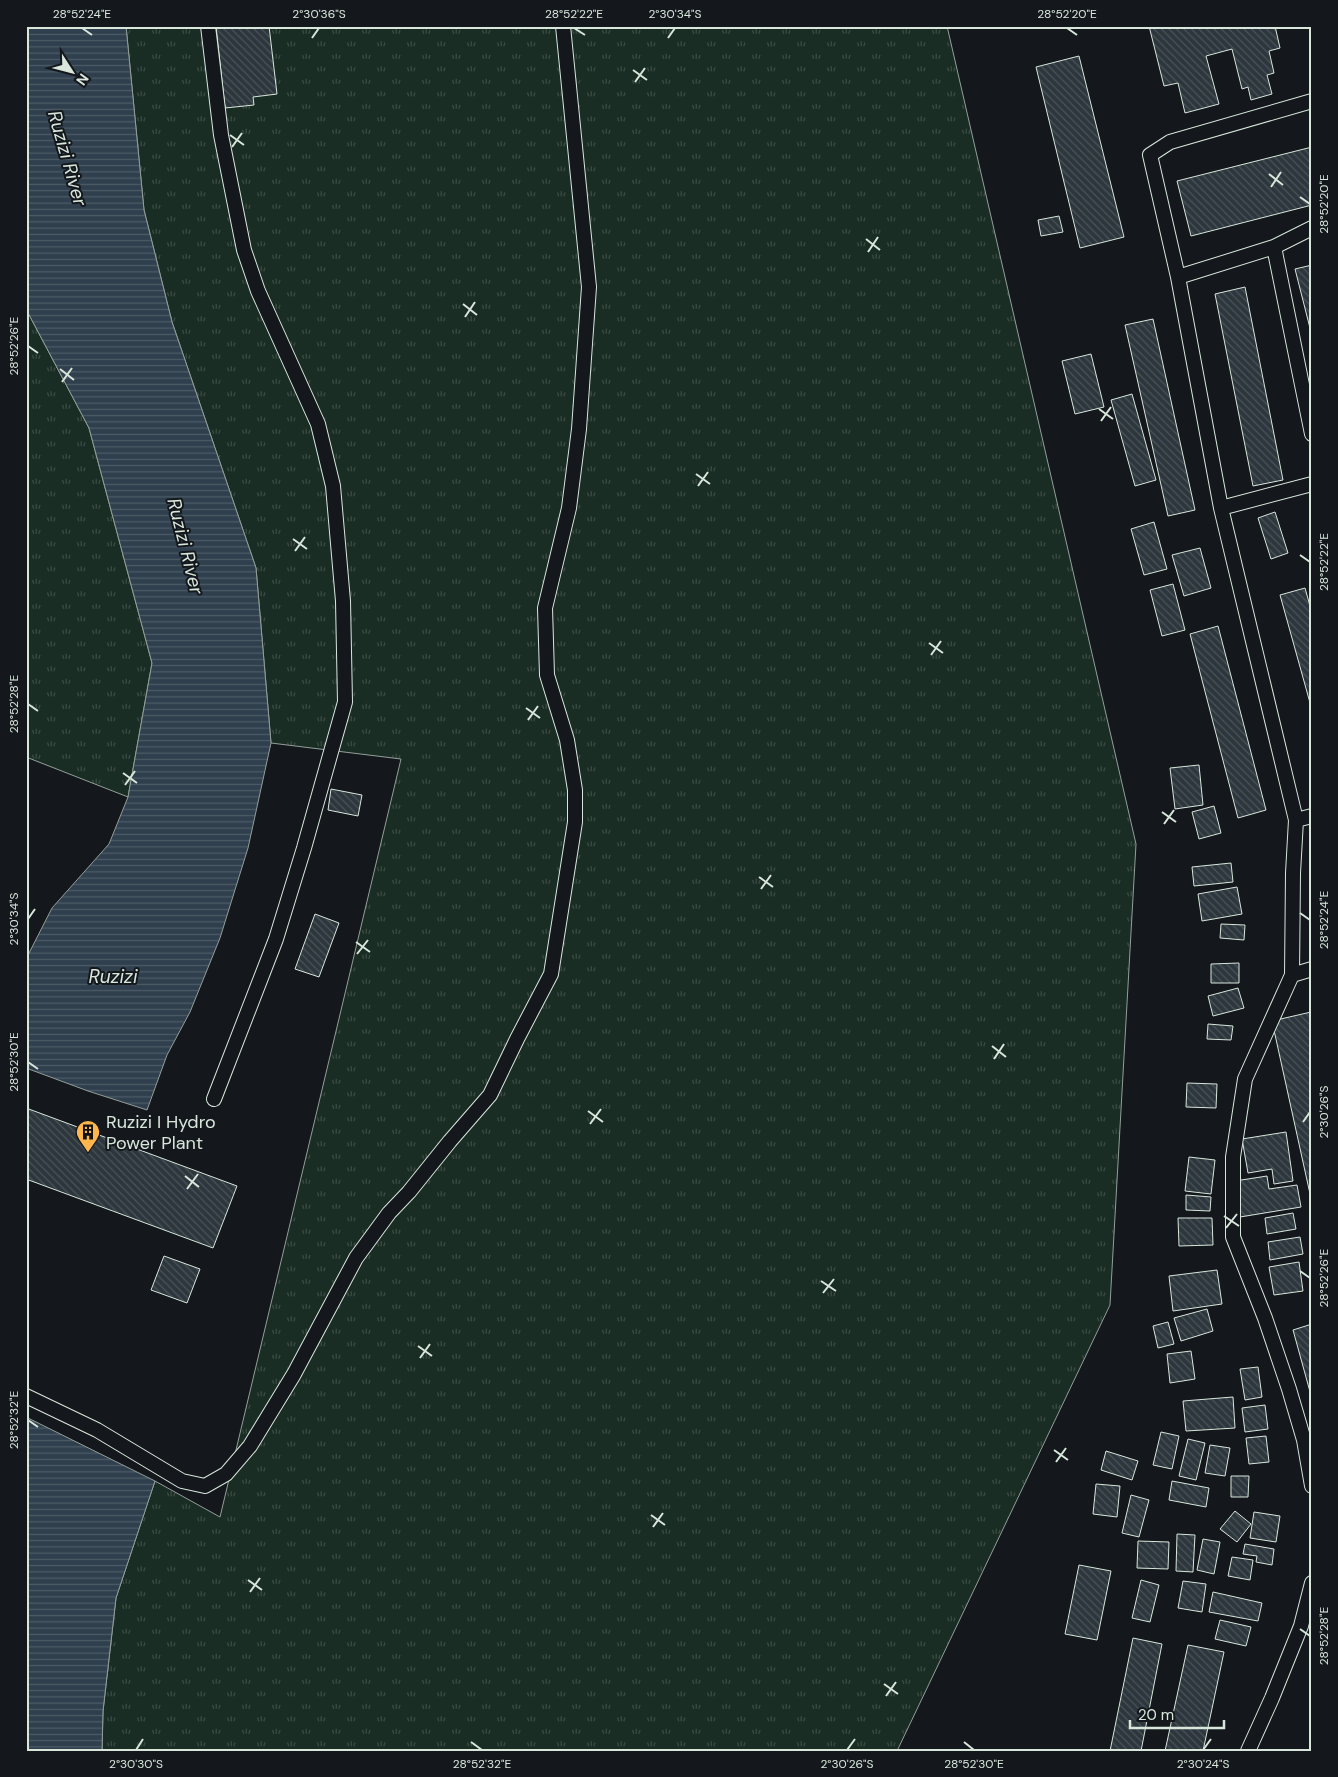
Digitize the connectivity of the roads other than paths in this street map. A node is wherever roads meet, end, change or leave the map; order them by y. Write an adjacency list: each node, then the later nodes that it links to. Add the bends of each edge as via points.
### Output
1 (208, 26): 14 (lane, via 221,135 244,250 258,291 318,424 333,486 344,601 345,702 276,939)
2 (563, 26): 15 (lane, via 589,288 569,508 545,608 547,675 567,740 575,790 575,822 551,974 490,1095 356,1258 294,1374 250,1446 226,1474 205,1486 182,1481 97,1430)
3 (1312, 101): 6 (lane, via 1170,142 1150,155)
4 (1312, 228): 5 (lane)
5 (1274, 247): 6 (lane); 7 (lane)
6 (1178, 277): 9 (lane)
7 (1312, 434)
8 (1312, 484): 9 (lane)
9 (1221, 508): 11 (lane)
10 (1312, 816): 11 (lane)
11 (1296, 820): 13 (lane, via 1292,873)
12 (1312, 969): 13 (lane)
13 (1292, 975): 16 (lane, via 1245,1079 1233,1157 1233,1237 1289,1389 1304,1440)
14 (214, 1100)
15 (26, 1396)
16 (1312, 1486)
17 (1312, 1583): 18 (lane, via 1300,1626)
18 (1248, 1751)

